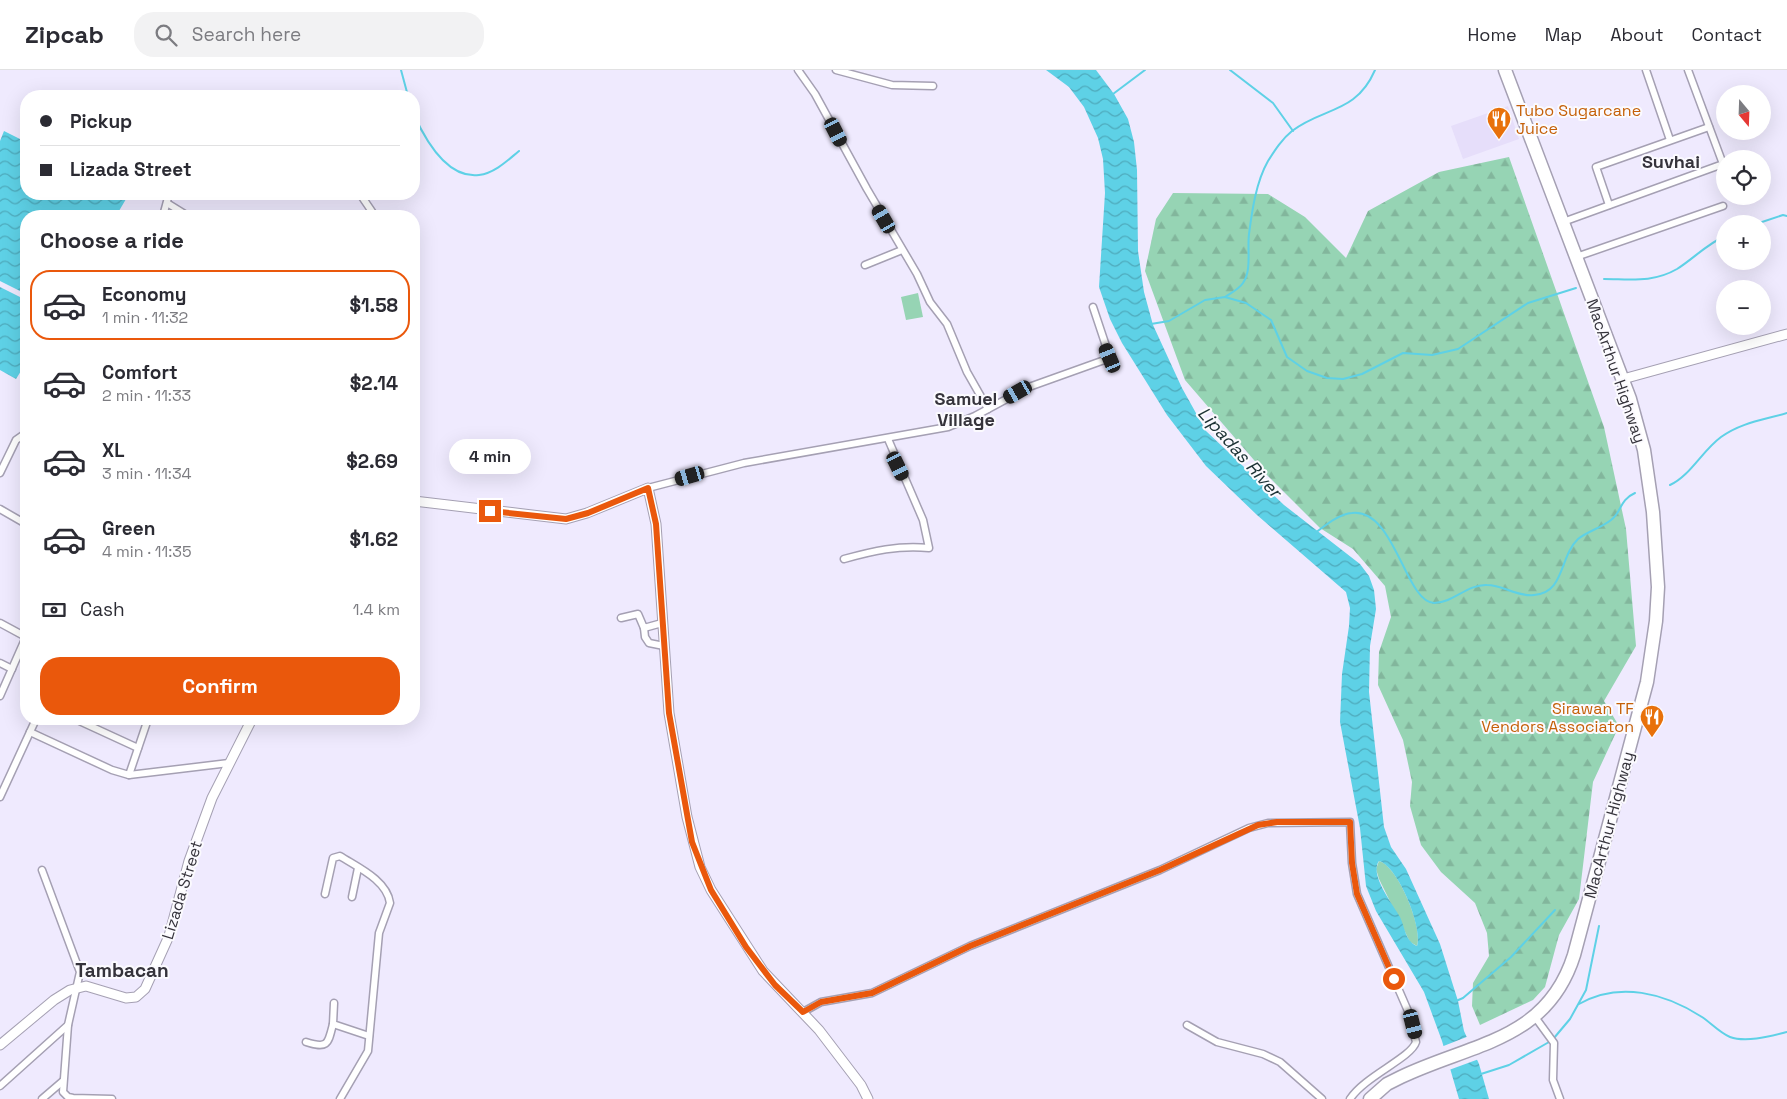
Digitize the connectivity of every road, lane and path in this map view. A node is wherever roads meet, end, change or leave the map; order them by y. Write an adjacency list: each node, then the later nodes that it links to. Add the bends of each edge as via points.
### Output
1 (798, 70): 16 (street, via 818,99)
2 (836, 70): 6 (street, via 892,85)
3 (1505, 70): 15 (highway, MacArthur Highway)
4 (1646, 70): 8 (street)
5 (1688, 70): 7 (street)
6 (933, 86)
7 (1709, 127): 8 (street); 11 (street, via 1722,164)
8 (1670, 140): 11 (street, via 1596,167)
9 (168, 200): 10 (street)
10 (167, 203): 13 (street); 14 (street)
11 (1609, 205): 15 (street)
12 (1722, 206): 17 (street)
13 (165, 210)
14 (178, 210)
15 (1563, 222): 17 (highway, MacArthur Highway)
16 (902, 250): 18 (street); 22 (street, via 930,302 947,324 967,372)
17 (1576, 257): 21 (highway, MacArthur Highway)
18 (865, 266)
19 (1093, 307): 22 (street, via 1110,358 1029,387)
20 (1787, 334): 21 (street)
21 (1623, 379): 57 (highway, MacArthur Highway, via 1642,441 1653,512 1658,587 1653,646 1640,712 1574,956 1561,986)
22 (988, 409): 24 (street, via 948,427)
23 (20, 437): 25 (street)
24 (888, 439): 26 (street, via 744,463); 30 (street, via 923,520 929,548 891,547)
25 (0, 473)
26 (648, 488): 27 (street, via 566,519); 33 (street, via 656,524)
27 (420, 502)
28 (0, 509): 29 (street)
29 (20, 521)
30 (844, 559)
31 (621, 618): 34 (street, via 638,614)
32 (0, 623): 35 (street)
33 (662, 623): 34 (street); 36 (street)
34 (644, 628): 36 (street, via 649,643)
35 (20, 634)
36 (664, 646): 56 (street, via 669,713 687,817 700,867 763,971)
37 (20, 651): 39 (street)
38 (0, 663): 39 (street)
39 (12, 669): 40 (street)
40 (0, 696)
41 (33, 725): 45 (street)
42 (88, 725): 46 (street)
43 (146, 725): 46 (street)
44 (249, 725): 47 (street, Lizada Street)
45 (30, 732): 48 (street); 49 (street)
46 (138, 748): 48 (street)
47 (229, 764): 48 (street); 54 (street, Lizada Street, via 212,798 189,861 169,936 145,989 136,997 126,998 92,987)
48 (129, 775)
49 (0, 797)
50 (358, 868): 52 (street, via 340,856 333,858); 53 (street); 61 (street, via 386,890 390,902 379,933)
51 (42, 870): 54 (street, via 75,954 80,972)
52 (325, 894)
53 (352, 897)
54 (78, 987): 59 (street); 63 (street, via 54,1000)
55 (334, 1003): 58 (street)
56 (803, 1012): 70 (street); 72 (street, via 821,1002 872,993 970,946 1160,870 1254,826 1277,822 1350,822 1357,894 1408,1011 1416,1042 1410,1053 1366,1081)
57 (1535, 1017): 73 (highway, MacArthur Highway, via 1512,1032 1387,1084); 74 (street, via 1554,1043 1553,1080)
58 (333, 1024): 61 (street); 62 (street, via 329,1040 324,1045 320,1047)
59 (68, 1025): 64 (street); 65 (street)
60 (1187, 1025): 71 (street, via 1217,1042 1280,1062)
61 (369, 1036): 69 (street, via 364,1062)
62 (306, 1042)
63 (0, 1045)
64 (63, 1080): 66 (street, via 65,1095); 67 (street)
65 (0, 1086)
66 (73, 1098): 68 (street)
67 (42, 1099)
68 (112, 1099)
69 (340, 1099)
70 (868, 1099)
71 (1322, 1099)
72 (1350, 1099)
73 (1370, 1099)
74 (1560, 1099)

